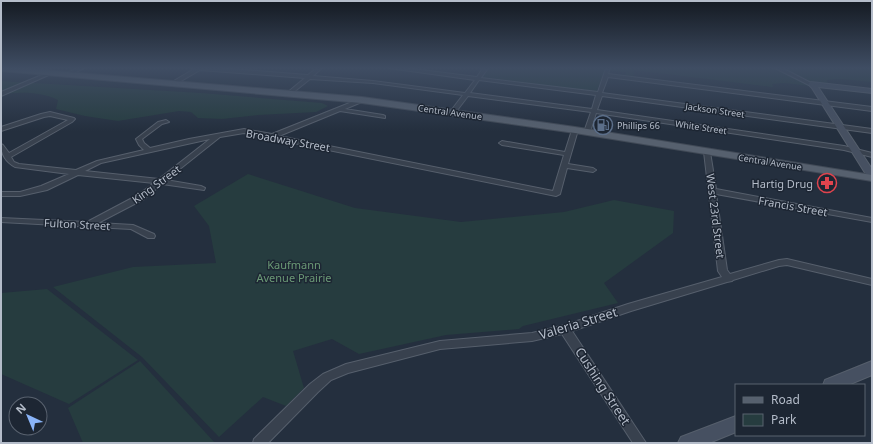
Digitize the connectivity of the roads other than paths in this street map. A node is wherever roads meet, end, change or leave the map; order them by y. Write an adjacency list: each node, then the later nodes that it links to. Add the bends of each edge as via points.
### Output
1 (14, 89): 13 (street)
2 (240, 89): 12 (main road, Central Avenue)
3 (295, 89): 12 (street)
4 (425, 89): 14 (street, White Street)
5 (470, 89): 14 (street)
6 (557, 89): 15 (street, Jackson Street)
7 (602, 89): 15 (street)
8 (710, 89): 17 (street)
9 (817, 89): 17 (street)
10 (852, 89): 11 (street)
11 (872, 91)
12 (290, 93): 16 (main road, Central Avenue)
13 (1, 94)
14 (466, 94): 20 (street, White Street); 21 (street)
15 (600, 94): 20 (street); 24 (street, Jackson Street)
16 (362, 100): 18 (street); 21 (main road, Central Avenue)
17 (826, 104): 19 (street); 24 (street)
18 (338, 109): 22 (street); 30 (street)
19 (872, 109)
20 (594, 111): 28 (street); 34 (street, White Street)
21 (453, 112): 26 (main road, Central Avenue)
22 (383, 117)
23 (166, 122): 33 (street, via 160,123 140,139 141,144)
24 (841, 127): 27 (street, Jackson Street); 34 (street)
25 (1, 129): 38 (street, via 50,114 72,119)
26 (575, 130): 28 (main road, Central Avenue); 36 (street)
27 (872, 131)
28 (587, 132): 35 (main road, Central Avenue)
29 (220, 135): 30 (street, Broadway Street, via 252,132); 33 (street, Broadway Street); 43 (street, King Street)
30 (273, 136): 39 (street, Broadway Street, via 556,194)
31 (502, 143): 36 (street)
32 (1, 146): 38 (street)
33 (148, 150): 41 (street, Broadway Street, via 95,164)
34 (856, 151): 37 (street, White Street); 42 (street)
35 (707, 152): 42 (main road, Central Avenue); 45 (street, West 23rd Street)
36 (567, 154): 39 (street)
37 (872, 155)
38 (8, 156): 41 (street, via 17,166)
39 (564, 165): 40 (street)
40 (593, 170)
41 (76, 172): 43 (street); 46 (street, Broadway Street, via 44,188 20,194)
42 (872, 177)
43 (162, 182): 44 (street); 49 (street, King Street, via 141,197)
44 (201, 188)
45 (714, 191): 48 (street, Francis Street); 51 (street, West 23rd Street, via 723,271)
46 (1, 194)
47 (1, 220): 49 (street, Fulton Street)
48 (872, 220)
49 (88, 225): 50 (street, Fulton Street, via 133,227)
50 (151, 236)
51 (729, 279): 52 (street, Valeria Street, via 787,262); 53 (street, Valeria Street)
52 (872, 282)
53 (565, 329): 57 (street, Valeria Street, via 532,336 440,345 327,376); 58 (street, Cushing Street)
54 (872, 368): 55 (street)
55 (833, 384)
56 (735, 424): 59 (street)
57 (259, 443)
58 (640, 443)
59 (687, 443)

